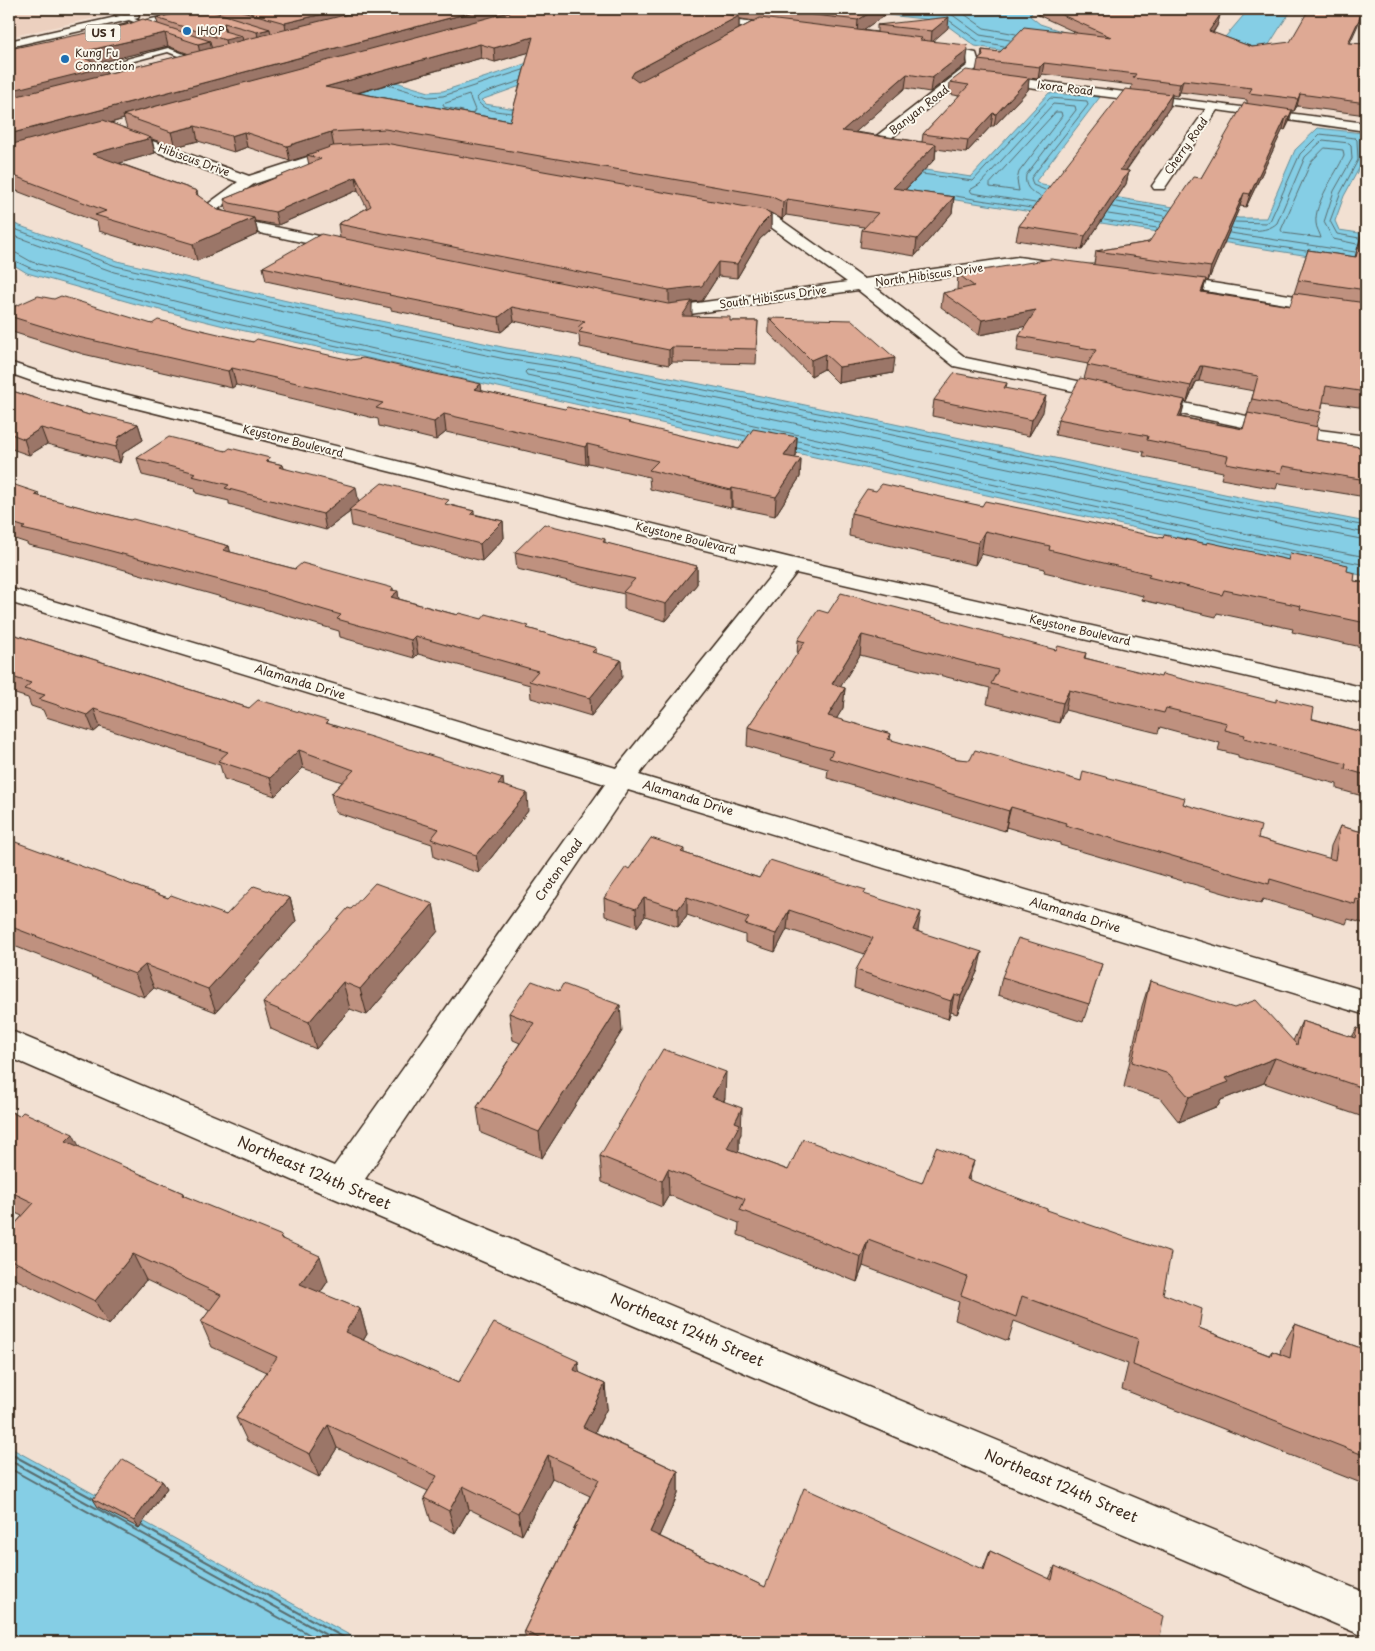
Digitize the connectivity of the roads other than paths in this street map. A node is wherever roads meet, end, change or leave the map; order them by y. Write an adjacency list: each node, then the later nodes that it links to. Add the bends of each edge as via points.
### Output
1 (103, 9): 5 (lane)
2 (210, 13): 3 (street, US 1)
3 (166, 14): 5 (street, US 1)
4 (688, 18): 6 (street)
5 (133, 24): 10 (street, US 1); 13 (street, US 1)
6 (757, 26): 7 (street); 8 (street)
7 (796, 31)
8 (740, 35)
9 (152, 43): 12 (lane)
10 (9, 44)
11 (923, 46): 16 (street, via 972,55 974,66)
12 (168, 50): 14 (lane, via 206,61); 15 (lane, via 93,69)
13 (9, 55)
14 (184, 66)
15 (108, 76)
16 (963, 76): 17 (street, Ixora Road); 20 (street, Banyan Road)
17 (1214, 106): 19 (street, Ixora Road); 23 (street, Cherry Road)
18 (128, 125): 22 (street, Hibiscus Drive, via 110,130)
19 (1366, 127)
20 (875, 144)
21 (360, 152): 22 (street, via 334,153)
22 (250, 181): 25 (street, via 208,209 228,222)
23 (1159, 186)
24 (720, 209): 28 (street, North Hibiscus Drive, via 769,218)
25 (362, 250)
26 (1077, 269): 28 (street, North Hibiscus Drive, via 1018,262)
27 (1156, 280): 30 (street)
28 (862, 285): 29 (street, South Hibiscus Drive, via 669,312); 32 (street, via 960,362 1304,434)
29 (640, 306)
30 (1366, 312)
31 (9, 367): 33 (street, Keystone Boulevard, via 50,381)
32 (1366, 442)
33 (791, 564): 35 (street, Keystone Boulevard); 36 (street, Croton Road)
34 (9, 595): 36 (street, Alamanda Drive)
35 (1366, 696)
36 (622, 779): 37 (street, Alamanda Drive); 39 (street, Croton Road)
37 (1366, 1003)
38 (9, 1043): 39 (street, Northeast 124th Street)
39 (341, 1185): 40 (street, Northeast 124th Street)
40 (1366, 1615)

